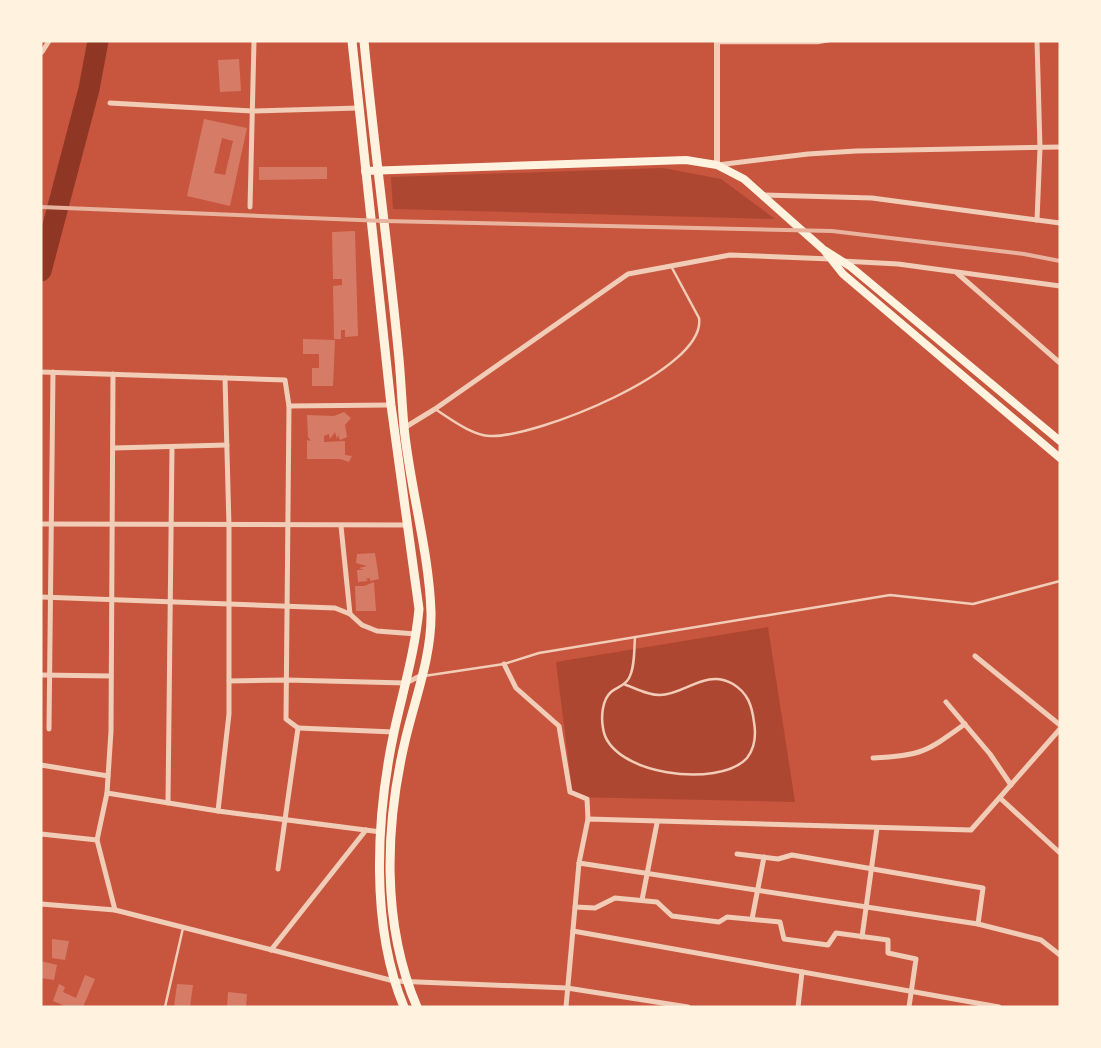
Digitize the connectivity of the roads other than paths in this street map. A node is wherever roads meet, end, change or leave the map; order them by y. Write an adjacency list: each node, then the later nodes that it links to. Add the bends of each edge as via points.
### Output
1 (49, 41): 8 (street)
2 (254, 41): 11 (street)
3 (352, 41): 10 (main road)
4 (364, 41): 15 (main road)
5 (829, 41): 7 (lane, via 818,44)
6 (1036, 41): 13 (street)
7 (717, 42): 14 (street)
8 (42, 52)
9 (110, 103): 11 (street)
10 (359, 108): 11 (street); 16 (main road)
11 (252, 110): 18 (street)
12 (1060, 147): 13 (street)
13 (1040, 148): 14 (street, via 846,151); 19 (street)
14 (717, 166): 15 (main road, via 686,160); 17 (main road, via 744,179)
15 (376, 170): 16 (main road); 35 (main road)
16 (365, 171): 32 (main road)
17 (764, 195): 19 (street, via 872,198); 21 (main road)
18 (250, 207)
19 (1037, 220): 20 (street)
20 (1060, 223)
21 (824, 250): 22 (main road); 23 (main road)
22 (830, 259): 23 (street); 24 (street, via 730,256); 40 (main road, via 843,274)
23 (844, 261): 25 (street); 36 (main road)
24 (671, 266): 34 (street, via 628,274); 34 (lane, via 699,318 696,337 663,368 617,397 545,426 490,436 473,431)
25 (956, 272): 26 (street); 27 (street)
26 (1060, 286)
27 (1060, 364)
28 (41, 372): 29 (street)
29 (53, 372): 30 (street); 43 (street)
30 (113, 374): 31 (street); 39 (street)
31 (225, 378): 33 (street, via 285,380); 37 (street)
32 (391, 405): 33 (street); 46 (main road)
33 (289, 406): 48 (street)
34 (435, 410): 35 (street)
35 (404, 428): 65 (main road, via 431,612 426,660)
36 (1059, 440): 40 (street)
37 (227, 446): 38 (street); 47 (street)
38 (172, 447): 39 (street); 45 (street)
39 (113, 448): 44 (street)
40 (1049, 449): 41 (main road)
41 (1060, 458)
42 (41, 524): 43 (street)
43 (51, 524): 44 (street); 52 (street)
44 (112, 525): 45 (street); 53 (street)
45 (171, 525): 47 (street); 54 (street)
46 (407, 525): 49 (street); 58 (main road, via 419,609)
47 (229, 526): 48 (street); 55 (street)
48 (288, 526): 49 (street); 56 (street)
49 (341, 526): 57 (street)
50 (1060, 582): 59 (lane, via 973,604 890,595)
51 (41, 597): 52 (street)
52 (51, 597): 53 (street); 63 (street)
53 (112, 600): 54 (street); 64 (street)
54 (170, 602): 55 (street); 83 (street)
55 (229, 604): 56 (street); 67 (street)
56 (287, 606): 57 (street, via 335,608); 66 (street)
57 (350, 614): 58 (street, via 362,625 377,631)
58 (417, 634): 68 (main road)
59 (635, 637): 61 (lane, via 539,653); 69 (lane, via 632,668)
60 (975, 656): 72 (street)
61 (504, 664): 65 (lane); 86 (street, via 516,688 558,726 570,792 587,799)
62 (41, 675): 63 (street)
63 (50, 676): 64 (street); 74 (street)
64 (111, 676): 79 (street)
65 (420, 676): 68 (street); 114 (main road, via 392,812 390,884 394,926)
66 (286, 680): 67 (street); 68 (street); 73 (street, via 286,719)
67 (229, 681): 84 (street, via 229,714)
68 (406, 683): 76 (main road)
69 (624, 684): 69 (lane, via 649,694 662,695 711,679 732,683 752,704 754,743 748,757 723,771 701,774 650,768 626,759 615,752 603,729 605,700 610,692)
70 (946, 702): 71 (street)
71 (965, 724): 77 (street, via 929,750 904,757); 80 (street)
72 (1060, 725)
73 (298, 728): 76 (street); 85 (street)
74 (50, 729)
75 (1060, 729): 80 (street)
76 (394, 732): 90 (main road)
77 (873, 758)
78 (41, 766): 79 (street)
79 (108, 776): 81 (street)
80 (1011, 785): 82 (street)
81 (107, 793): 83 (street); 92 (street)
82 (1000, 798): 88 (street, via 971,830); 94 (street)
83 (168, 803): 84 (street)
84 (218, 811): 85 (street)
85 (285, 818): 89 (street); 97 (street)
86 (588, 819): 87 (street); 96 (street)
87 (657, 823): 88 (street); 99 (street)
88 (877, 828): 98 (street)
89 (366, 830): 90 (street); 111 (street)
90 (381, 832): 115 (main road, via 385,941)
91 (41, 834): 92 (street)
92 (97, 840): 105 (street)
93 (737, 854): 95 (street)
94 (1060, 854)
95 (764, 857): 98 (street, via 778,859 792,855); 100 (street)
96 (579, 863): 99 (street); 104 (street)
97 (278, 869)
98 (871, 869): 103 (street); 107 (street, via 983,888)
99 (647, 873): 100 (street); 101 (street)
100 (758, 889): 103 (street); 106 (street)
101 (642, 900): 104 (street, via 615,898 595,908); 106 (street, via 657,902 672,916 719,922 727,917)
102 (41, 904): 105 (street)
103 (866, 906): 107 (street); 110 (street)
104 (575, 907): 109 (street)
105 (116, 910): 108 (street)
106 (752, 919): 110 (street, via 780,922 784,939 828,945 836,934)
107 (978, 924): 112 (street, via 1041,940)
108 (184, 927): 111 (street); 118 (lane)
109 (573, 931): 113 (street); 116 (street)
110 (862, 937): 117 (street, via 888,940 888,953 916,959)
111 (271, 950): 115 (street)
112 (1060, 955)
113 (802, 972): 117 (street); 123 (street)
114 (406, 981): 115 (street); 116 (street); 120 (main road)
115 (394, 982): 119 (main road)
116 (567, 988): 121 (street); 122 (street)
117 (911, 991): 124 (street); 125 (street)
118 (165, 1007)
119 (404, 1007)
120 (417, 1007)
121 (566, 1007)
122 (688, 1007)
123 (798, 1007)
124 (908, 1007)
125 (999, 1007)

